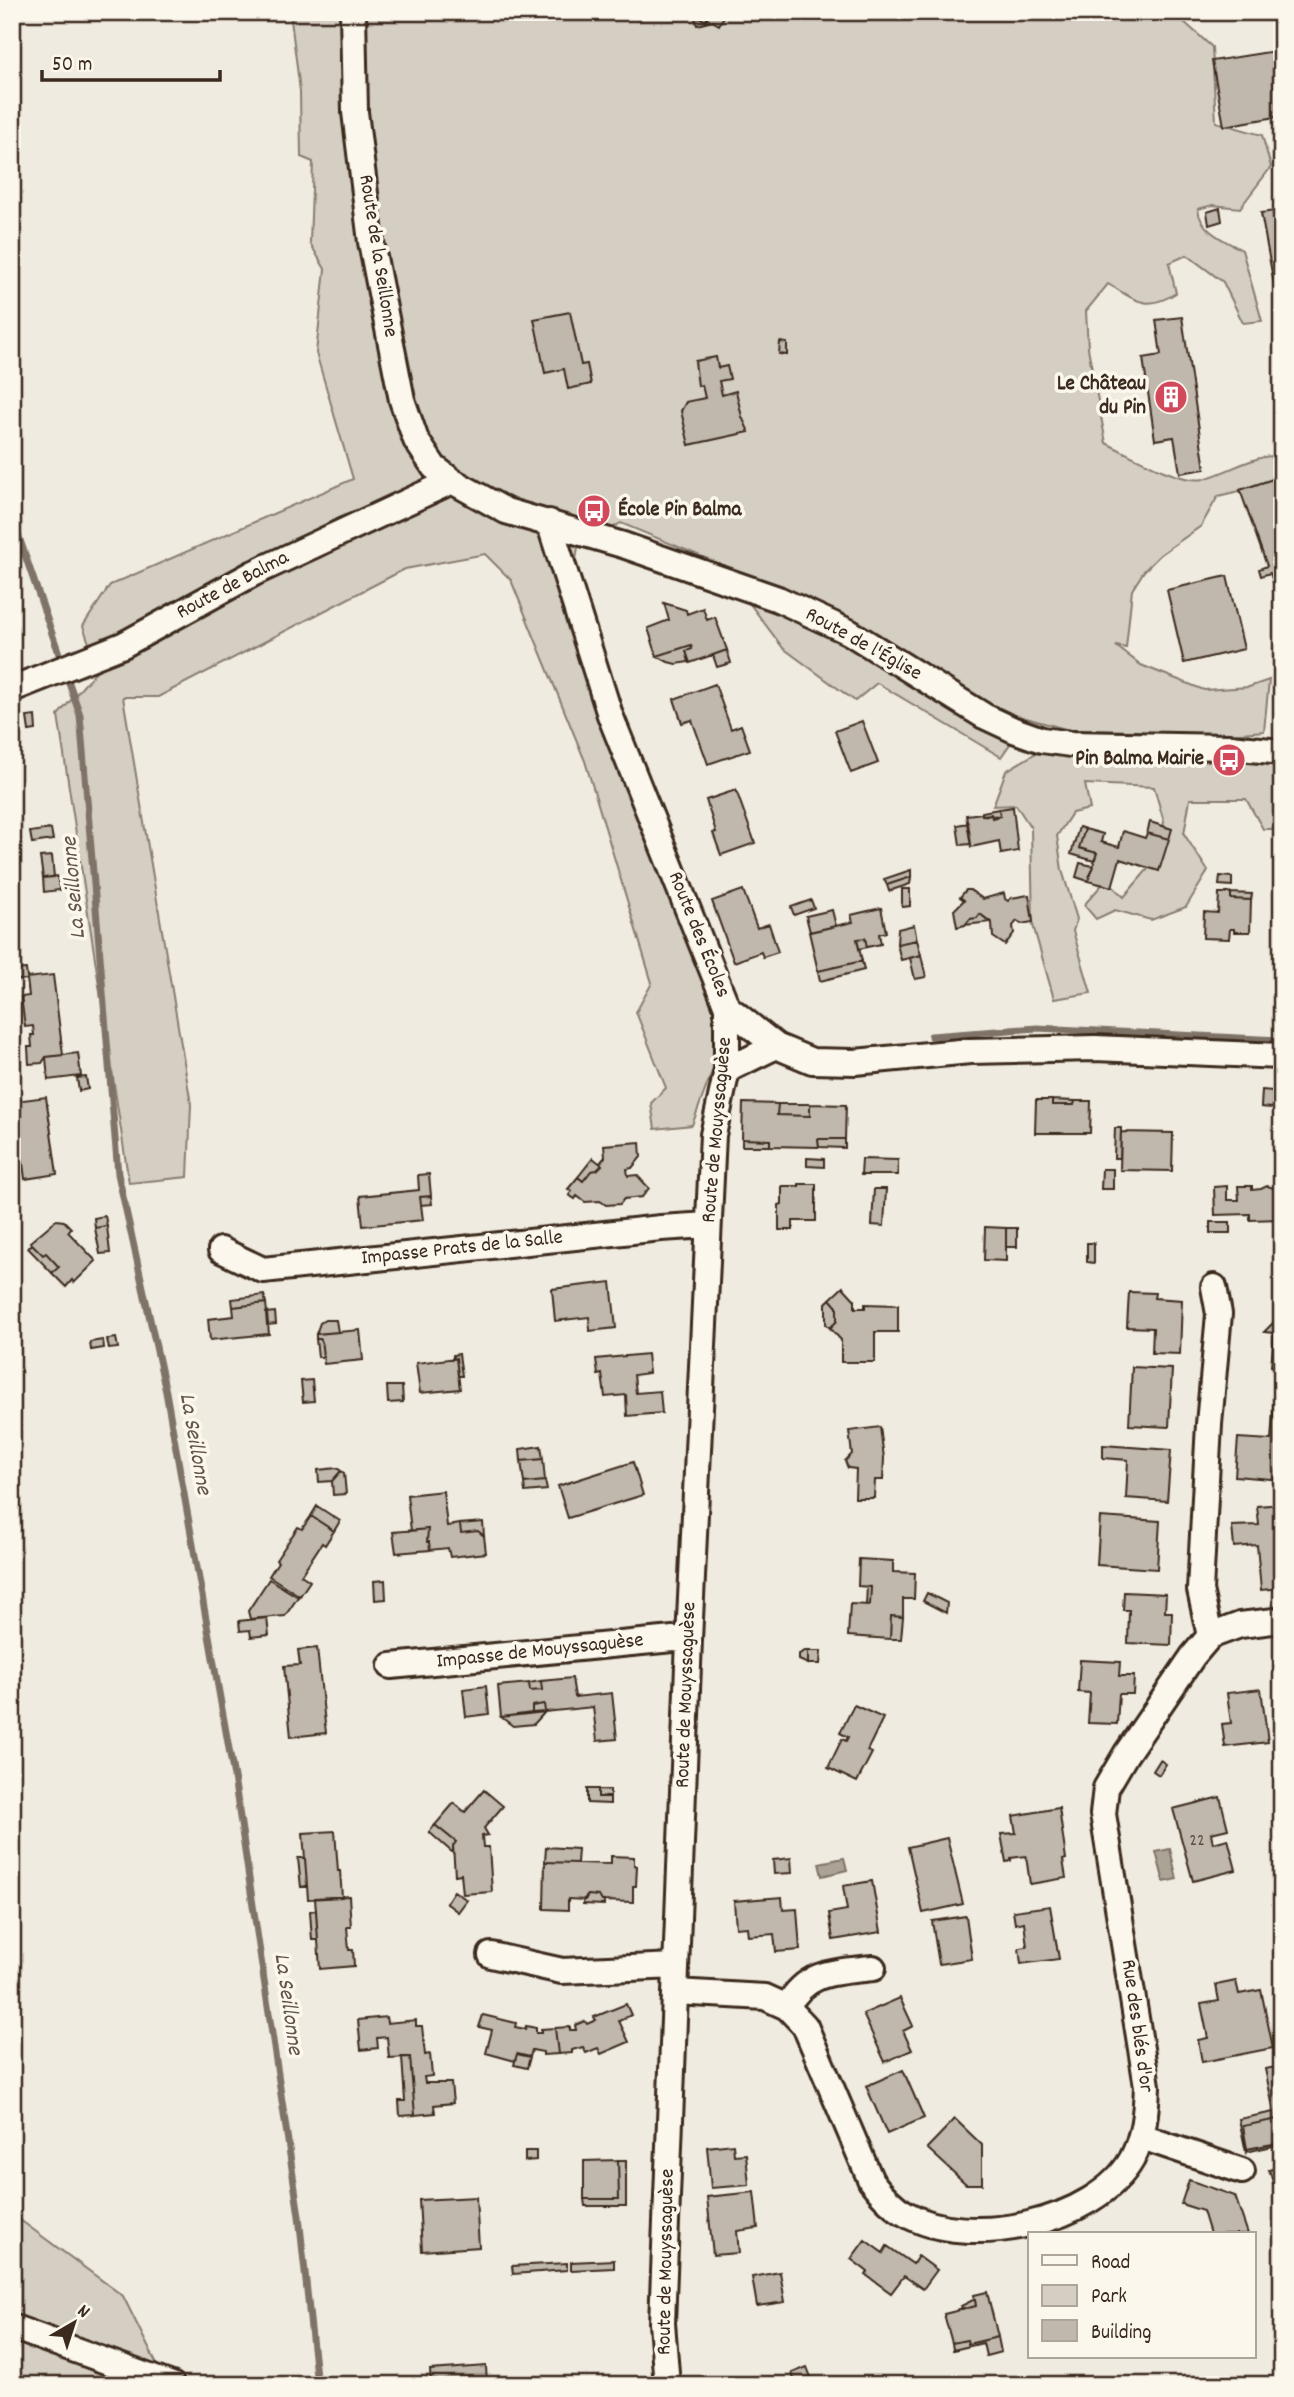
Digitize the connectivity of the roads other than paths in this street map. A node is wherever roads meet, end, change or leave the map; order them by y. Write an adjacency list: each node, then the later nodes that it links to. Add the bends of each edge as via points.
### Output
1 (353, 12): 2 (street, Route de la Seillonne, via 355,112 371,242 402,400 416,440 434,467)
2 (453, 481): 3 (street, Route de l'Église, via 506,511); 4 (street, Route de Balma, via 254,573 123,645)
3 (548, 522): 5 (street, Route de l'Église, via 778,598 849,632 984,716 1042,740); 6 (street, Route des Écoles, via 610,715)
4 (12, 689)
5 (1282, 752)
6 (727, 1007): 7 (street, Route des Écoles); 9 (street, Route de Mouyssaguèse)
7 (776, 1046): 8 (street, Route des Écoles, via 812,1061 855,1062 970,1051 1095,1048); 9 (street)
8 (1282, 1056)
9 (727, 1070): 10 (street, Route de Mouyssaguèse, via 713,1135)
10 (708, 1225): 11 (street, Impasse Prats de la Salle, via 263,1270); 15 (street, Route de Mouyssaguèse)
11 (221, 1250)
12 (1214, 1287): 14 (street, via 1219,1314 1199,1590)
13 (1282, 1620): 14 (street, via 1240,1625)
14 (1210, 1636): 22 (street, Rue des blés d'or, via 1106,1788 1103,1814 1147,2086)
15 (689, 1640): 16 (street, Impasse de Mouyssaguèse); 18 (street, Route de Mouyssaguèse)
16 (391, 1666)
17 (491, 1955): 18 (street, via 562,1971)
18 (676, 1966): 20 (street, Route de Mouyssaguèse)
19 (873, 1968): 21 (street, via 821,1974 796,1990)
20 (675, 1992): 21 (street, via 765,1997); 26 (street, Route de Mouyssaguèse, via 662,2323)
21 (787, 2007): 22 (street, Rue des blés d'or, via 805,2026 871,2181 907,2215 938,2226 1008,2229 1079,2208 1110,2186 1131,2161)
22 (1142, 2137): 23 (street)
23 (1242, 2171)
24 (12, 2327): 25 (street)
25 (172, 2385)
26 (667, 2385)

